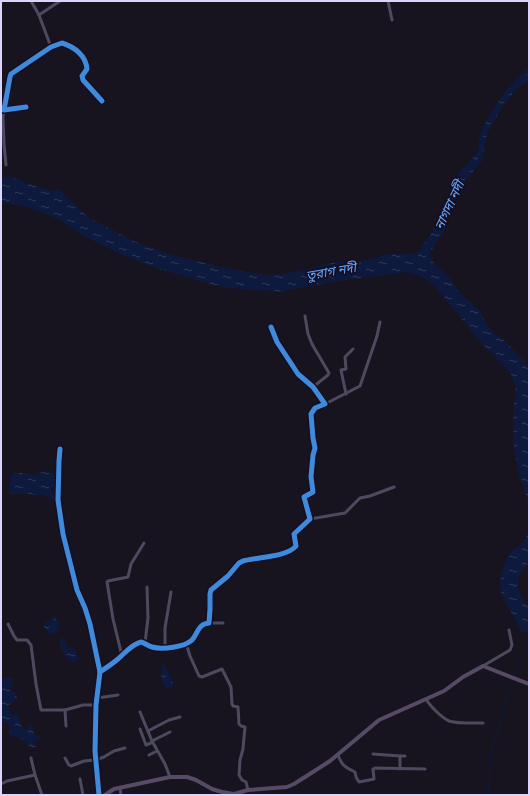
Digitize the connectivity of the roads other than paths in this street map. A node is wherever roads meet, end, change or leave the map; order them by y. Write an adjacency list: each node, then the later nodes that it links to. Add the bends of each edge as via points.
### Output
1 (31, 1): 4 (street)
2 (60, 1): 4 (street)
3 (388, 1): 5 (street)
4 (39, 15): 6 (street)
5 (392, 20)
6 (51, 47): 7 (street, via 62,44 80,53 87,66 87,71 82,76 83,80); 9 (street, via 11,74)
7 (102, 101)
8 (26, 107): 9 (street)
9 (4, 110): 10 (street)
10 (6, 165)
11 (305, 316): 15 (street, via 312,344 329,372)
12 (380, 322): 16 (street, via 360,386)
13 (271, 327): 15 (street, via 277,342 298,374)
14 (353, 349): 16 (street, via 345,357 346,369 341,370)
15 (313, 387): 17 (street)
16 (346, 394): 17 (street)
17 (325, 404): 20 (street, via 315,408 311,414 315,448 311,473 313,492 304,498)
18 (60, 449): 33 (street, via 58,500 63,534 77,590 90,624)
19 (394, 487): 20 (street, via 360,498 345,513)
20 (310, 519): 24 (street, via 294,534 296,546 292,550 243,561 212,590)
21 (144, 543): 31 (street, via 131,564 128,577 107,582)
22 (147, 587): 28 (street, via 148,618)
23 (171, 592): 30 (street, via 165,628)
24 (209, 623): 25 (street); 29 (street, via 202,625 192,640)
25 (223, 623)
26 (8, 624): 39 (street, via 16,639 27,640 31,645 41,710)
27 (509, 630): 32 (street, via 512,645 510,650)
28 (145, 643): 30 (street, via 154,648); 31 (street, via 137,643)
29 (186, 643): 30 (street); 65 (street, via 199,676 222,669 231,687 232,704 238,707 239,724 244,728 239,775 246,782)
30 (165, 648)
31 (122, 656): 33 (street)
32 (483, 666): 34 (main road); 37 (main road, via 444,691)
33 (100, 672): 36 (street)
34 (528, 684)
35 (118, 695): 36 (street)
36 (97, 698): 38 (street)
37 (426, 699): 42 (street, via 447,720); 52 (main road, via 379,720)
38 (96, 705): 39 (street, via 88,704); 57 (street)
39 (65, 710): 43 (street)
40 (140, 712): 45 (street)
41 (180, 717): 45 (street)
42 (484, 723)
43 (66, 726)
44 (140, 729): 47 (street, via 146,744)
45 (148, 731): 47 (street)
46 (170, 732): 47 (street)
47 (153, 742): 49 (street)
48 (125, 748): 57 (street)
49 (158, 750): 51 (street); 61 (street)
50 (373, 754): 53 (street)
51 (149, 755)
52 (338, 755): 58 (street, via 344,766 355,772 359,782 374,779 374,768); 65 (main road, via 287,787)
53 (400, 756): 54 (street); 58 (street)
54 (405, 756)
55 (31, 758): 60 (street)
56 (65, 758): 57 (street, via 71,766)
57 (95, 760): 68 (street)
58 (400, 769): 59 (street)
59 (425, 769)
60 (35, 775): 63 (street); 66 (street)
61 (170, 777): 64 (main road); 71 (main road, via 186,777 212,789)
62 (80, 779): 67 (street)
63 (1, 784)
64 (120, 788): 69 (main road); 70 (street)
65 (248, 790): 71 (main road)
66 (42, 795)
67 (83, 795)
68 (99, 795)
69 (104, 795)
70 (121, 795)
71 (235, 795)

